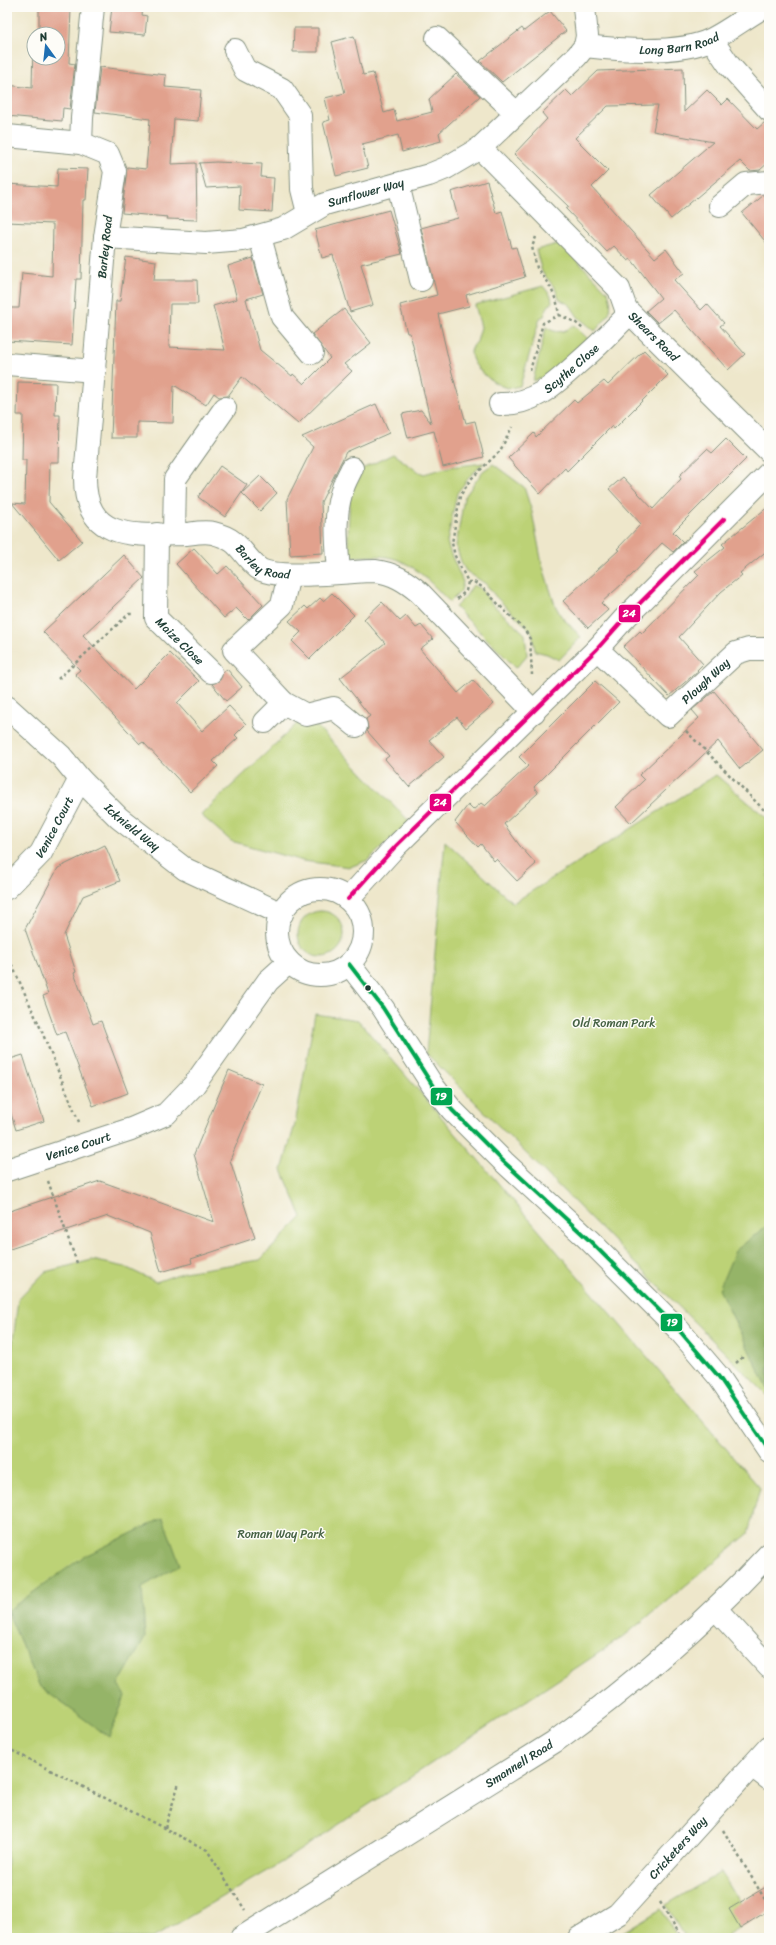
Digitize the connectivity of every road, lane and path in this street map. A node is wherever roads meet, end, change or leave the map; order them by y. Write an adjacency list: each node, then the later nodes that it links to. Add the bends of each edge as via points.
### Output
1 (93, 7): 11 (street)
2 (584, 7): 6 (street, via 587,36)
3 (764, 7): 5 (street, Long Barn Road)
4 (437, 38): 9 (street)
5 (712, 40): 6 (street, Long Barn Road, via 696,45 666,48 616,49); 8 (street, via 729,65)
6 (585, 46): 9 (street, Sunflower Way)
7 (234, 50): 16 (street, via 245,70 282,89 300,115 302,189)
8 (769, 110)
9 (516, 113): 12 (street, Sunflower Way)
10 (7, 136): 11 (street, Barley Road)
11 (81, 143): 18 (street, Barley Road, via 108,154 115,171)
12 (480, 148): 14 (street, Sunflower Way, via 446,168); 17 (street, Shears Road)
13 (769, 182): 15 (street, via 746,184)
14 (398, 184): 16 (street, Sunflower Way, via 343,198); 20 (street)
15 (720, 206)
16 (308, 213): 19 (street, Sunflower Way, via 283,229)
17 (545, 213): 21 (street, Shears Road, via 619,289); 25 (path, via 532,247 537,268 551,288 559,315 543,322)
18 (105, 237): 19 (street, Sunflower Way, via 206,243); 24 (street, Barley Road)
19 (260, 237): 22 (street, via 282,318)
20 (421, 280)
21 (626, 309): 25 (street, Scythe Close, via 626,317 552,387); 28 (street, Shears Road)
22 (312, 353)
23 (7, 364): 24 (street)
24 (95, 371): 31 (street, Barley Road, via 85,478 85,493 89,506 100,522 118,532)
25 (523, 402): 26 (street, Scythe Close); 34 (path, via 500,450 471,479 460,496 452,543 455,556)
26 (500, 404)
27 (225, 408): 31 (street, Maize Close, via 175,479)
28 (769, 451)
29 (352, 468): 32 (street, via 342,489 338,516)
30 (769, 473): 37 (street)
31 (166, 534): 33 (street, Barley Road, via 210,533 222,536 241,548 258,568 277,575); 36 (street, Maize Close)
32 (339, 572): 33 (street, Barley Road); 35 (street, Barley Road, via 388,572 408,583)
33 (289, 575): 41 (street, via 282,605 234,650)
34 (468, 582): 35 (path, via 466,590); 43 (path, via 474,582 482,587 525,630 530,639)
35 (442, 616): 43 (street, Barley Road)
36 (156, 618): 39 (street, Maize Close); 40 (path, via 129,614)
37 (597, 649): 43 (street); 44 (street)
38 (769, 649): 44 (street, Plough Way, via 749,649 736,653)
39 (211, 672)
40 (58, 679)
41 (284, 703): 45 (street); 46 (street, via 306,715 334,708)
42 (7, 707): 47 (street, Icknield Way, via 61,756)
43 (534, 712): 50 (street, via 395,847)
44 (673, 720): 48 (path)
45 (265, 722)
46 (356, 726)
47 (80, 779): 49 (street, Venice Court, via 40,853); 51 (street, Icknield Way, via 120,818 185,868)
48 (769, 815)
49 (7, 888)
50 (348, 900): 51 (street, via 337,893 312,890 299,895 289,903); 54 (street, via 362,920 364,932 357,955)
51 (282, 914): 53 (street, via 278,926 278,939)
52 (7, 954): 55 (path)
53 (289, 962): 54 (street, via 300,970 325,975 338,972); 55 (street, Venice Court, via 268,981 194,1085 166,1114)
54 (349, 964): 59 (street, via 383,1008 433,1086 452,1110 678,1329 719,1377)
55 (88, 1144): 56 (street, Venice Court)
56 (40, 1159): 57 (street, Venice Court); 58 (path)
57 (7, 1170)
58 (77, 1263)
59 (769, 1451)
60 (769, 1554): 61 (street, Smannell Road)
61 (716, 1609): 62 (street); 73 (street, Smannell Road, via 602,1708 554,1742)
62 (769, 1667)
63 (769, 1747): 65 (street, Cricketers Way)
64 (7, 1748): 69 (path)
65 (752, 1766): 66 (street); 68 (street, Cricketers Way)
66 (769, 1779)
67 (179, 1783): 69 (path)
68 (711, 1811): 70 (street, Cricketers Way); 72 (path)
69 (165, 1828): 71 (path, via 207,1850)
70 (648, 1882): 74 (street, Cricketers Way, via 618,1914); 75 (path)
71 (241, 1904)
72 (769, 1906)
73 (241, 1938)
74 (579, 1938)
75 (682, 1938)

